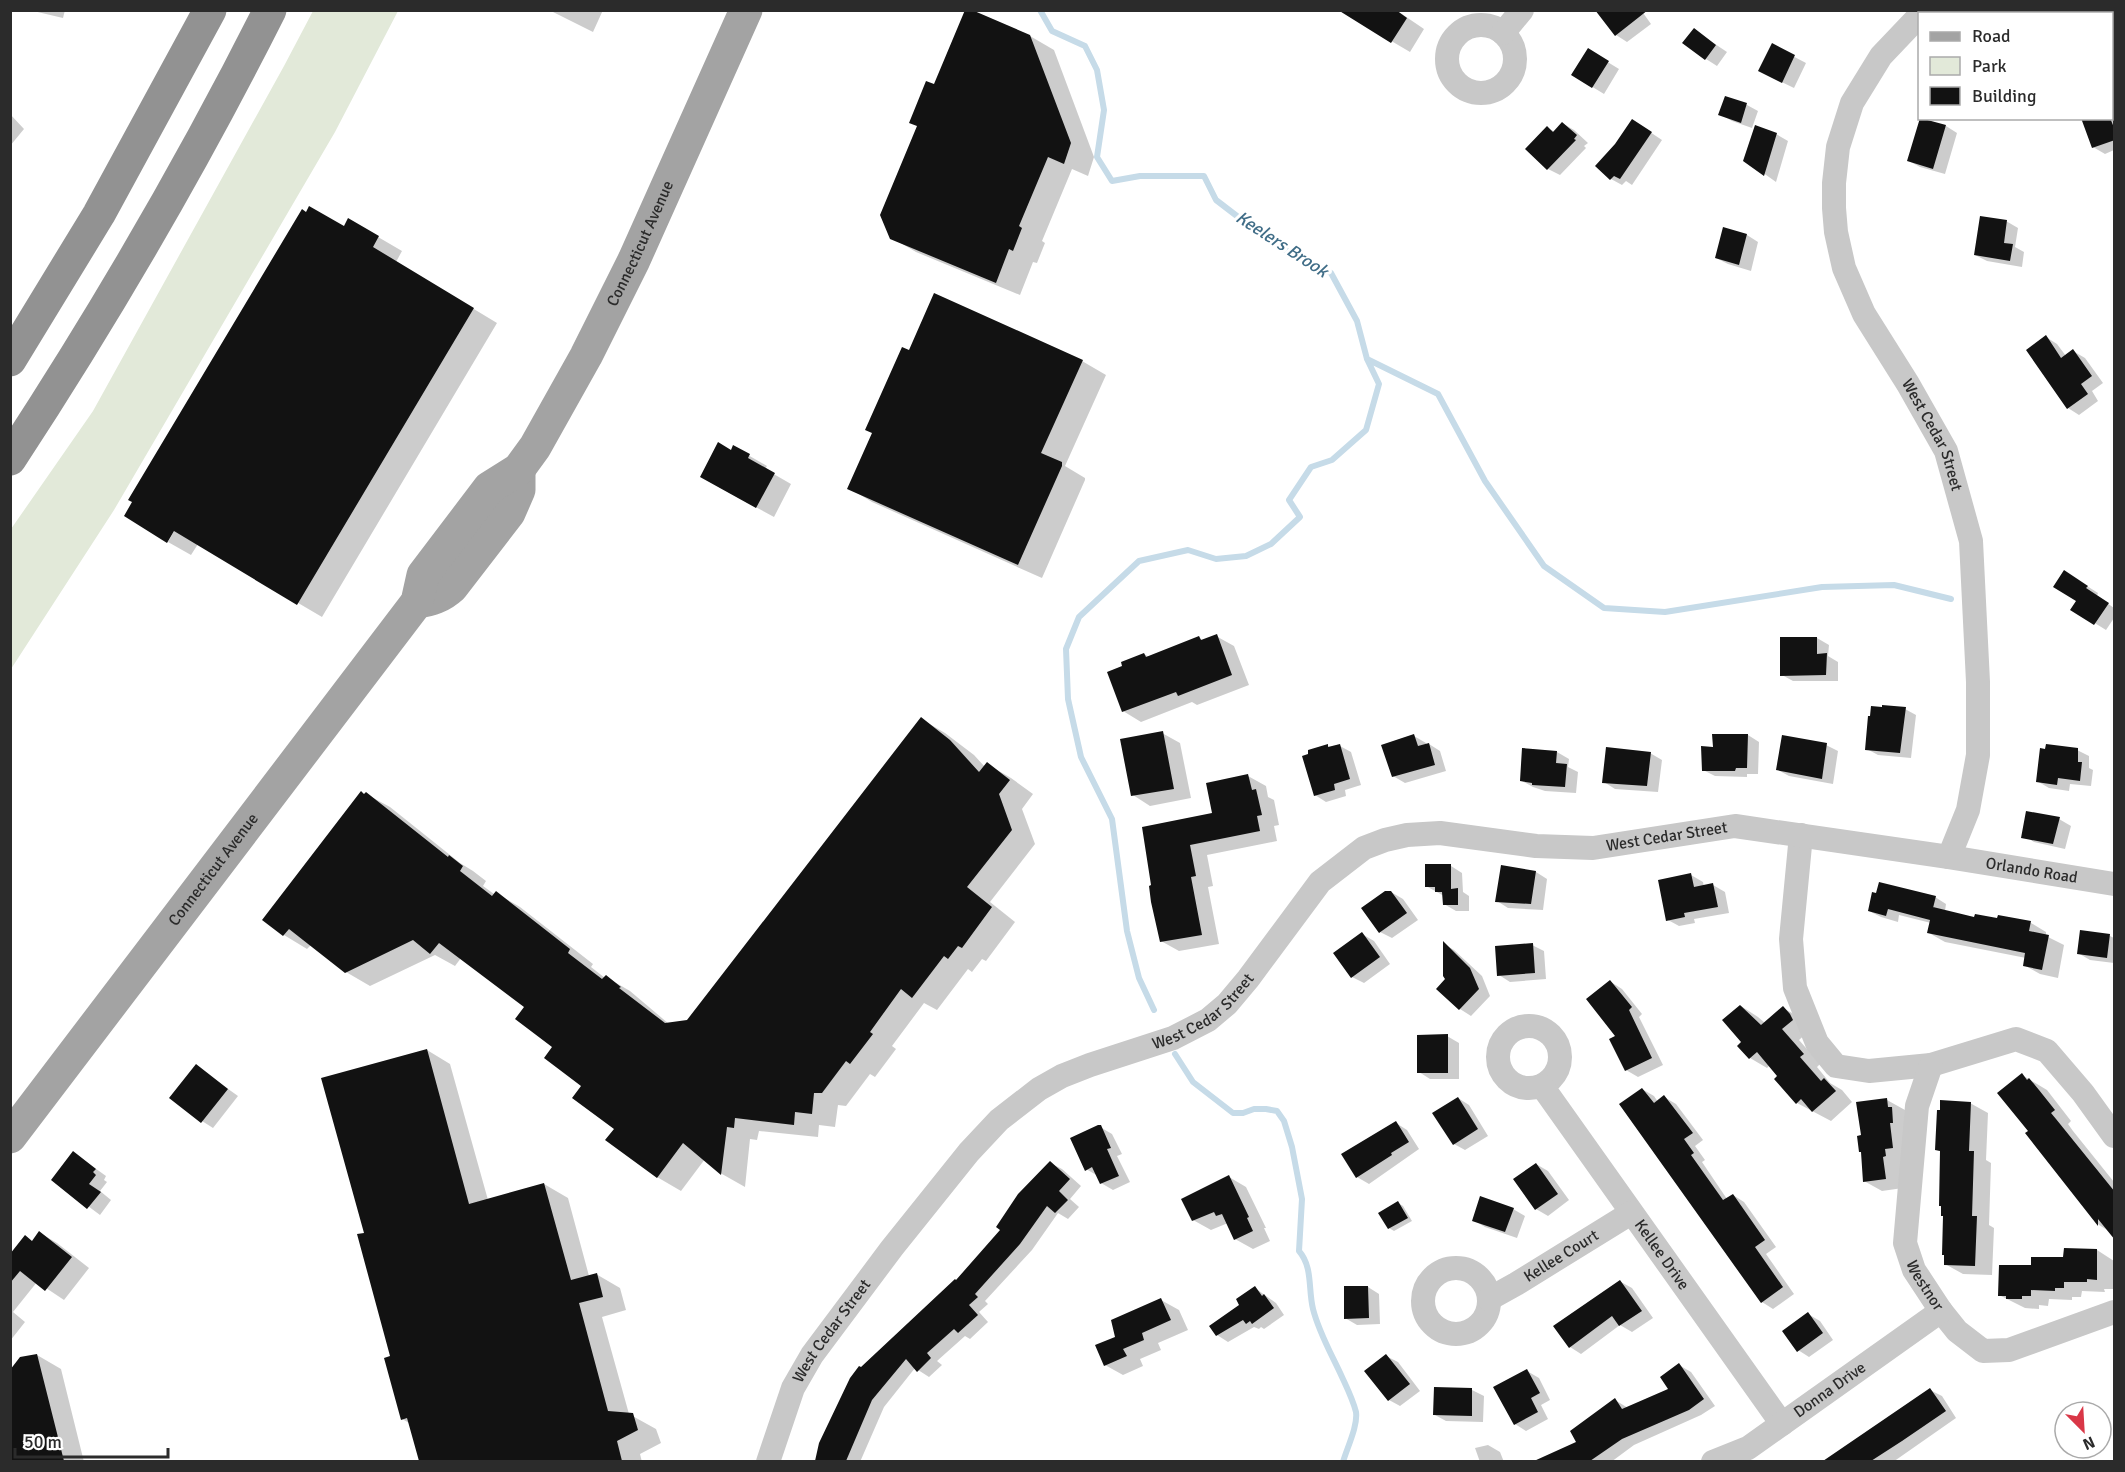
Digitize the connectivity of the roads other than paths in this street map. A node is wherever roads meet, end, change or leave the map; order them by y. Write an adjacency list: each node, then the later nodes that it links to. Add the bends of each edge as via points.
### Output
1 (210, 10): 7 (highway, via 125,168)
2 (270, 10): 8 (highway, via 151,231)
3 (746, 10): 15 (main road, Connecticut Avenue, via 634,260 586,356 519,469 519,490 509,513 445,594 417,603)
4 (1522, 10): 6 (street)
5 (1918, 16): 10 (street, West Cedar Street, via 1881,56 1852,103 1838,147 1834,208 1844,268 1864,314 1946,451 1971,541 1978,755 1968,810)
6 (1503, 33)
7 (10, 360)
8 (10, 459)
9 (1801, 835): 10 (street, West Cedar Street); 12 (street, via 1791,949 1795,988 1817,1043 1836,1066 1869,1071); 21 (street, West Cedar Street, via 1735,826 1620,845 1565,848 1422,833 1364,848 1320,882 1248,980 1208,1020 1173,1038 1062,1076 999,1120 892,1248 812,1355 793,1388)
10 (1949, 857): 11 (street, Orlando Road)
11 (2115, 884)
12 (1931, 1065): 14 (street, via 2016,1039 2047,1051); 18 (street, Westnor, via 1917,1106 1905,1243 1914,1270)
13 (1542, 1086): 16 (street, Kellee Drive)
14 (2115, 1136)
15 (10, 1137)
16 (1631, 1213): 17 (street, Kellee Court); 20 (street, Kellee Drive)
17 (1489, 1299)
18 (1941, 1311): 19 (street, Westnor, via 1957,1331 1983,1352 2009,1350); 20 (street, Donna Drive)
19 (2115, 1312)
20 (1782, 1424): 22 (street, Donna Drive, via 1748,1448)
21 (768, 1461)
22 (1713, 1461)

